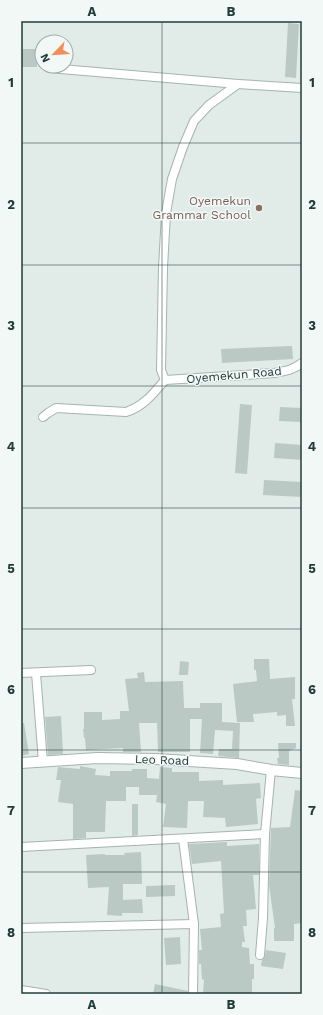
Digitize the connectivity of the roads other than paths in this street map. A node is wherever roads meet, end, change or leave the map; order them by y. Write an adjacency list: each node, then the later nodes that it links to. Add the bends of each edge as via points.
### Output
1 (74, 70): 2 (street)
2 (238, 84): 3 (street); 5 (street, via 209,105 194,121 172,179 166,213 163,268 161,370)
3 (302, 88)
4 (302, 364): 5 (street, Oyemekun Road, via 275,373)
5 (165, 380): 6 (street, via 149,400 137,409 126,412 56,408)
6 (43, 417)
7 (92, 670): 9 (street)
8 (21, 673): 9 (street)
9 (36, 673): 10 (street)
10 (43, 762): 11 (street, Leo Road); 12 (street, Leo Road, via 97,758 156,759 230,764)
11 (21, 763)
12 (271, 770): 13 (street, Leo Road); 14 (street)
13 (302, 773)
14 (265, 834): 15 (street); 19 (street)
15 (183, 839): 16 (street); 17 (street)
16 (21, 847)
17 (194, 924): 18 (street); 22 (street)
18 (21, 928)
19 (260, 955)
20 (21, 990): 21 (street)
21 (46, 994)
22 (193, 994)

